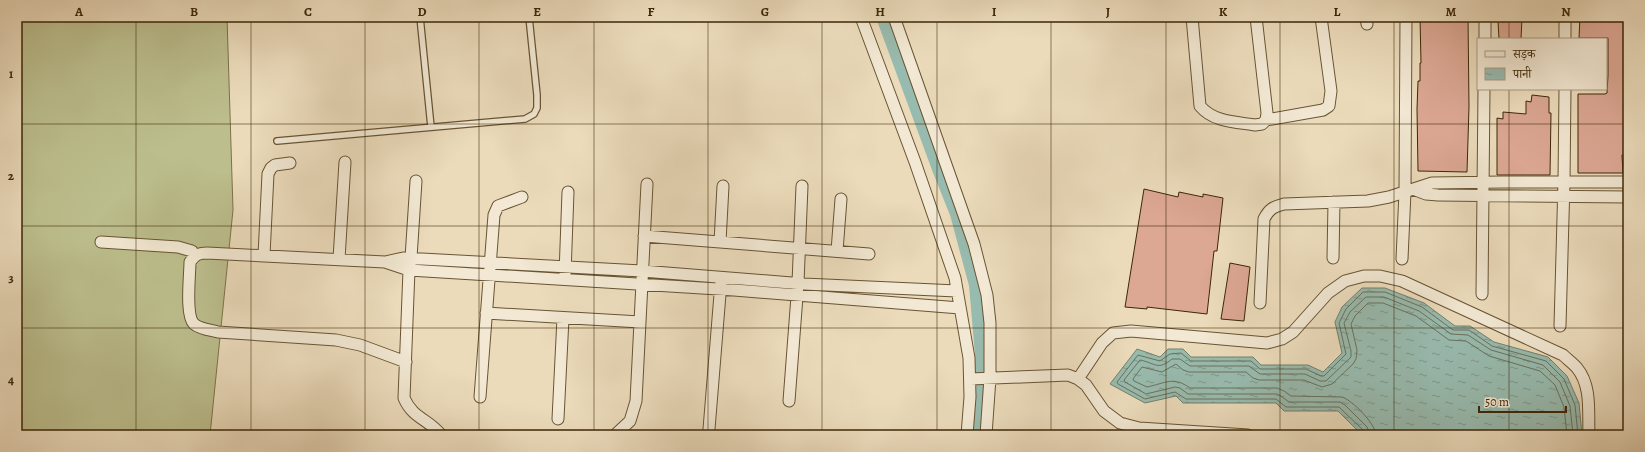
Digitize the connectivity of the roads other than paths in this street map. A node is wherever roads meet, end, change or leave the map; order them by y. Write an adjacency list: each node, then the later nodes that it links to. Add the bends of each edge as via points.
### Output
1 (420, 17): 16 (lane)
2 (529, 17): 16 (lane, via 537,95 537,108 534,114 525,118)
3 (861, 17): 58 (street, via 915,162 955,278)
4 (894, 17): 68 (street, via 974,244 987,295)
5 (1192, 17): 15 (street, via 1200,106 1205,113 1213,118 1255,125)
6 (1256, 17): 15 (street)
7 (1321, 17): 15 (street, via 1331,91 1329,106 1323,110)
8 (1406, 17): 27 (street)
9 (1565, 17): 12 (street)
10 (1485, 22): 11 (street)
11 (1485, 38)
12 (1565, 38)
13 (1484, 90): 21 (street)
14 (1564, 90): 22 (street)
15 (1266, 120)
16 (431, 127): 17 (lane)
17 (277, 141)
18 (345, 162): 45 (street)
19 (290, 163): 41 (street, via 275,165 268,174)
20 (416, 181): 43 (street)
21 (1484, 182): 22 (street); 27 (street, via 1432,183); 29 (street)
22 (1564, 182): 23 (street); 30 (street)
23 (1628, 182)
24 (647, 184): 35 (street)
25 (723, 186): 37 (street)
26 (802, 186): 38 (street)
27 (1409, 190): 29 (street, via 1426,194); 34 (street, via 1368,201); 46 (street)
28 (568, 192): 49 (street)
29 (1484, 196): 30 (street); 59 (street)
30 (1563, 196): 32 (street); 65 (street)
31 (522, 197): 48 (street, via 498,206 494,216)
32 (1628, 197)
33 (841, 198): 39 (street)
34 (1334, 202): 44 (street); 60 (street, via 1284,204 1272,207 1268,211 1264,219)
35 (644, 236): 37 (street); 51 (street)
36 (101, 242): 42 (street, via 178,248 192,251)
37 (720, 242): 38 (street)
38 (799, 248): 39 (street); 57 (street)
39 (837, 251): 40 (street)
40 (869, 254)
41 (264, 255): 42 (street, via 207,252); 45 (street)
42 (194, 256): 66 (street, via 190,262 189,314 194,324 218,332 336,340 360,345)
43 (411, 258): 47 (street); 48 (street); 50 (street)
44 (1333, 258)
45 (339, 259): 47 (street)
46 (1402, 259)
47 (385, 262): 50 (street)
48 (491, 262): 49 (street); 52 (street)
49 (566, 267): 51 (street); 54 (street)
50 (409, 270): 52 (street); 66 (street)
51 (642, 271): 53 (street); 55 (street)
52 (489, 275): 54 (street); 62 (street)
53 (722, 277): 56 (street); 57 (street)
54 (565, 280): 55 (street)
55 (641, 285): 56 (street); 64 (street)
56 (720, 289): 57 (street); 73 (street)
57 (797, 289): 58 (street); 61 (street); 71 (street)
58 (957, 291): 61 (street)
59 (1482, 294)
60 (1260, 303)
61 (960, 308): 67 (street)
62 (486, 313): 63 (street); 70 (street)
63 (563, 318): 64 (street); 72 (street)
64 (640, 322): 75 (street, via 636,402 630,421)
65 (1560, 326)
66 (406, 362): 74 (street, via 404,398 408,408)
67 (972, 379): 68 (street); 76 (street)
68 (988, 379): 69 (street, via 1068,374); 77 (street)
69 (1078, 379): 78 (street, via 1086,385 1104,411 1120,423 1139,428); 79 (street, via 1102,343 1113,334 1131,331 1267,343 1282,339 1293,332 1328,293 1345,281 1364,276 1380,276 1402,281 1563,355 1577,367 1584,379 1588,395)
70 (480, 397)
71 (789, 400)
72 (558, 419)
73 (709, 429)
74 (441, 435)
75 (615, 435)
76 (967, 435)
77 (986, 435)
78 (1248, 435)
79 (1588, 435)

